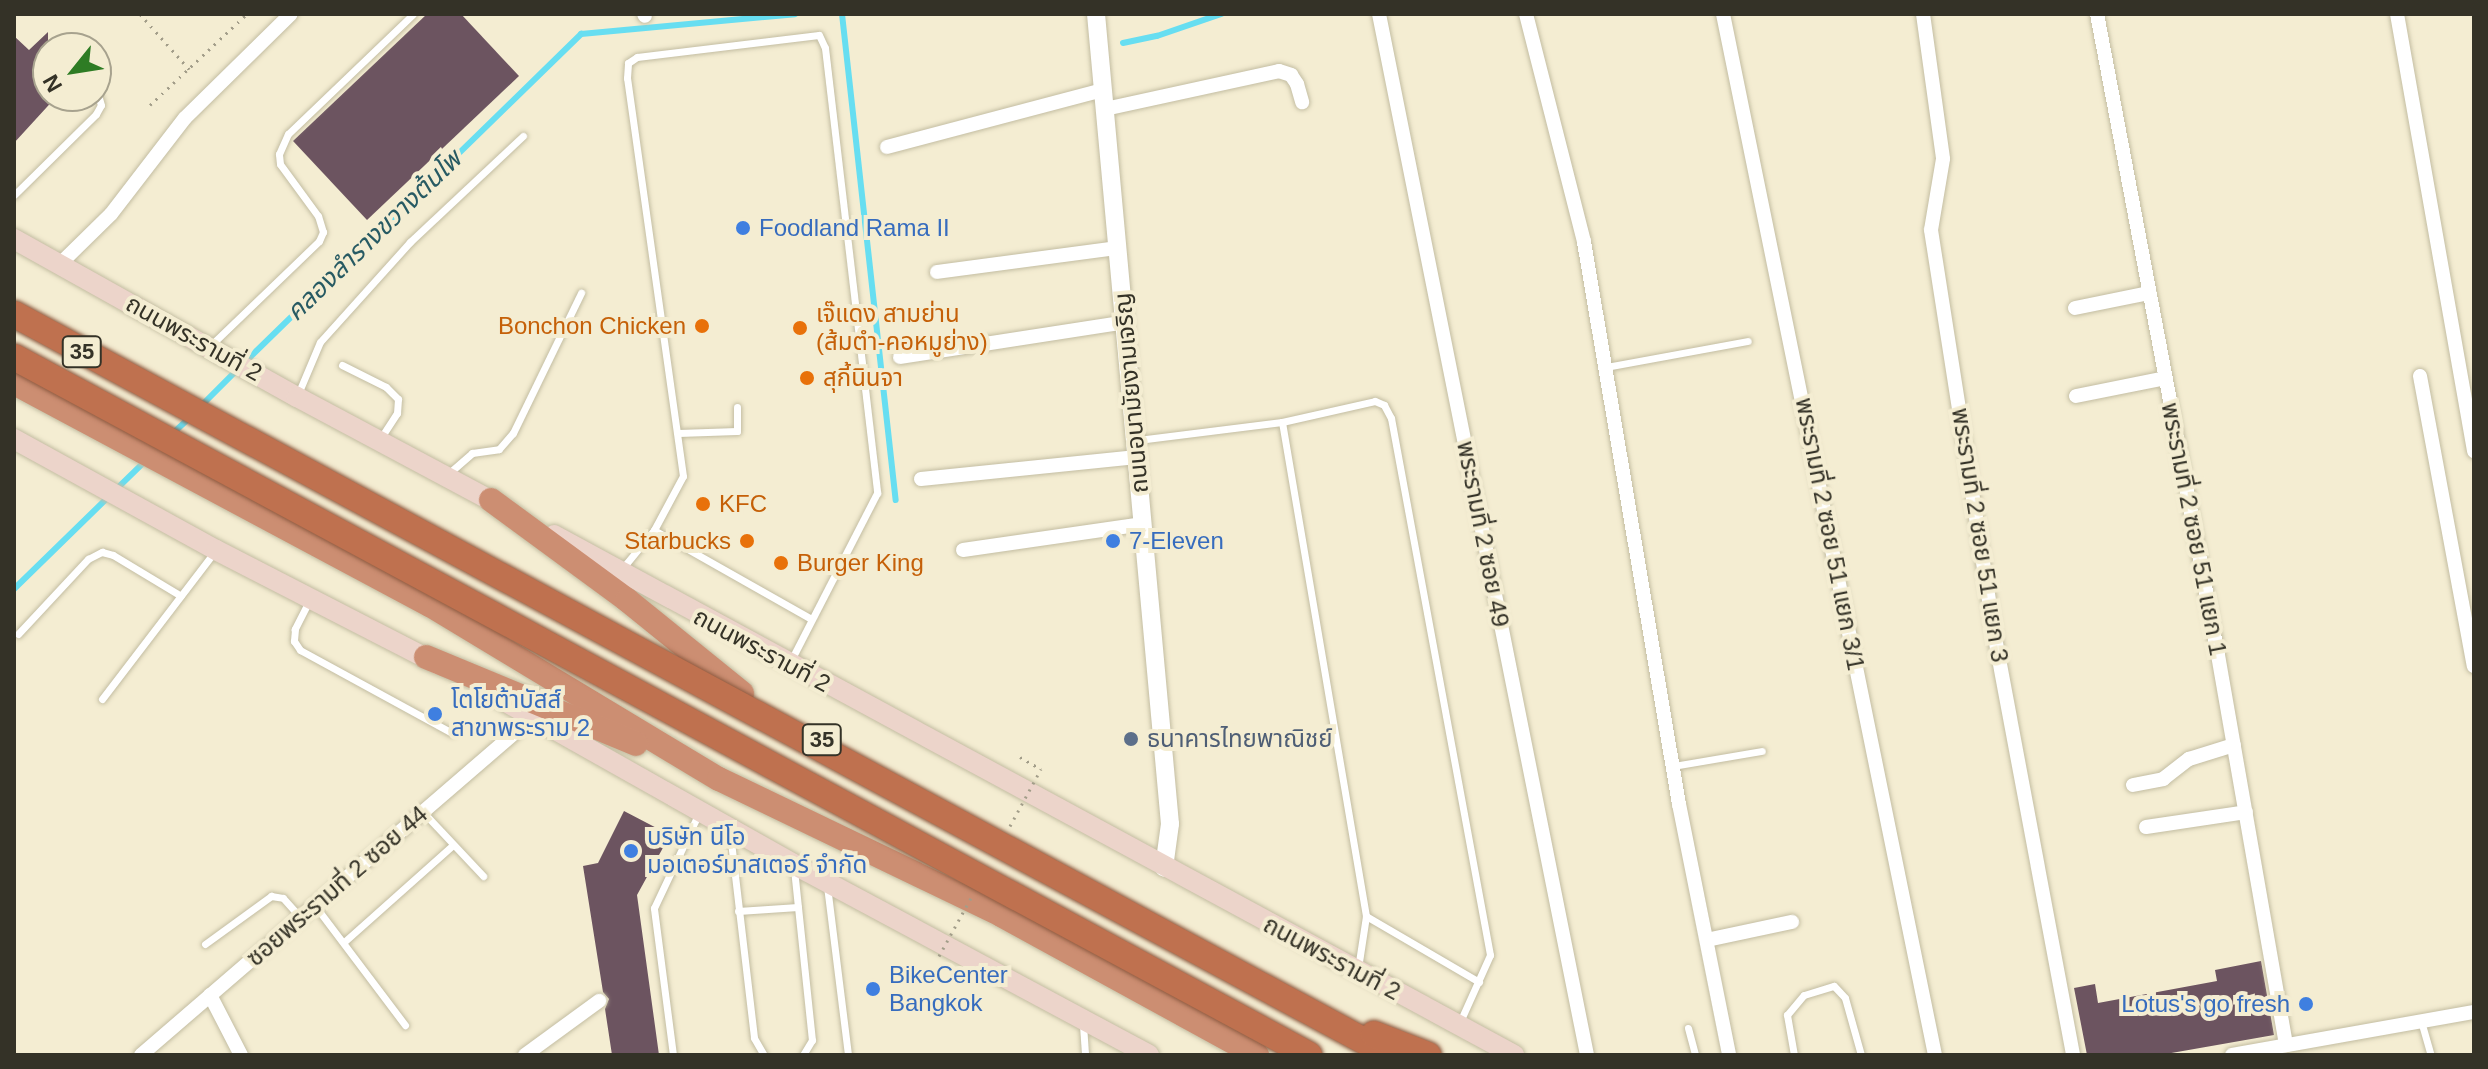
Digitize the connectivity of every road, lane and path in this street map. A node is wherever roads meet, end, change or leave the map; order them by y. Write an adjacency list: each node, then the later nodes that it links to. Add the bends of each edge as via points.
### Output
1 (140, 14): 12 (path)
2 (247, 14): 12 (path)
3 (291, 14): 22 (street, via 185,118 111,214)
4 (413, 14): 30 (lane, via 288,134 280,164 318,216 323,232)
5 (1096, 14): 13 (street, ถนนอนามัยงามเจริญ)
6 (1379, 14): 120 (street, พระรามที่ 2 ซอย 49)
7 (1526, 14): 34 (street, via 1584,242)
8 (1723, 14): 125 (street, พระรามที่ 2 ซอย 51 แยก 3/1)
9 (1923, 14): 126 (street, พระรามที่ 2 ซอย 51 แยก 3, via 1943,159 1931,230 1993,627)
10 (2097, 14): 25 (street, พระรามที่ 2 ซอย 51 แยก 1)
11 (2397, 14): 46 (street)
12 (189, 69): 15 (path)
13 (1104, 99): 14 (street, via 1279,71 1291,75); 18 (street); 21 (street, ถนนอนามัยงามเจริญ)
14 (1302, 102)
15 (150, 105)
16 (97, 112): 19 (lane)
17 (523, 136): 39 (lane, via 410,242 320,342)
18 (887, 147)
19 (14, 195)
20 (14, 239): 22 (main road, ถนนพระรามที่ 2 / 35)
21 (1118, 248): 23 (street); 28 (street, ถนนอนามัยงามเจริญ)
22 (60, 264): 30 (main road, ถนนพระรามที่ 2 / 35)
23 (937, 272)
24 (581, 293): 47 (lane, via 513,433 499,449 472,453)
25 (2149, 293): 26 (street); 36 (street, พระรามที่ 2 ซอย 51 แยก 1)
26 (2075, 308)
27 (14, 314): 62 (highway, ถนนพระรามที่ 2 / 35, bridge, via 651,654); 95 (highway, bridge)
28 (1125, 322): 32 (street); 45 (street, ถนนอนามัยงามเจริญ)
29 (1748, 341): 34 (lane)
30 (210, 346): 39 (main road, ถนนพระรามที่ 2 / 35)
31 (14, 357): 115 (highway, bridge)
32 (900, 357)
33 (342, 365): 44 (lane, via 386,387 398,399 397,413)
34 (1606, 367): 69 (street)
35 (2420, 376): 61 (street)
36 (2165, 378): 38 (street); 66 (street, พระรามที่ 2 ซอย 51 แยก 1)
37 (14, 383): 71 (highway, 35, via 430,605)
38 (2076, 396)
39 (297, 397): 44 (main road, ถนนพระรามที่ 2 / 35)
40 (737, 407): 42 (lane, via 737,431)
41 (1282, 422): 45 (lane); 86 (lane); 93 (lane, via 1375,401 1391,418 1490,955)
42 (678, 433): 51 (lane, via 683,476); 57 (lane, via 628,63 637,57 819,35 825,48 877,487 874,504)
43 (14, 439): 52 (main road)
44 (379, 440): 47 (main road, ถนนพระรามที่ 2 / 35)
45 (1136, 448): 48 (street); 50 (street, ถนนอนามัยงามเจริญ)
46 (2474, 451)
47 (448, 474): 49 (main road, ถนนพระรามที่ 2 / 35)
48 (921, 479)
49 (491, 500): 54 (main road, ถนนพระรามที่ 2 / 35); 62 (highway)
50 (1143, 524): 53 (street); 80 (street, ถนนอนามัยงามเจริญ, via 1170,824)
51 (654, 530): 54 (lane); 57 (lane)
52 (216, 550): 55 (lane); 56 (main road)
53 (963, 550)
54 (619, 572): 60 (main road, ถนนพระรามที่ 2 / 35)
55 (181, 596): 58 (lane, via 102,552 88,559); 63 (lane)
56 (311, 598): 59 (main road); 65 (lane, via 295,629 300,650)
57 (811, 619): 60 (lane)
58 (18, 634)
59 (426, 657): 64 (main road); 71 (highway)
60 (789, 664): 80 (main road, ถนนพระรามที่ 2 / 35)
61 (2474, 666)
62 (742, 693): 117 (highway, ถนนพระรามที่ 2 / 35, via 886,779)
63 (102, 699)
64 (533, 717): 73 (main road); 74 (street, ซอยพระรามที่ 2 ซอย 44)
65 (452, 733)
66 (2234, 745): 72 (street, via 2189,759 2163,779); 75 (street, พระรามที่ 2 ซอย 51 แยก 1)
67 (1762, 751): 69 (lane)
68 (1020, 757): 70 (path)
69 (1672, 767): 89 (street)
70 (1041, 769)
71 (719, 779): 114 (highway, 35, via 1001,915)
72 (2133, 785)
73 (700, 811): 76 (main road); 108 (lane, via 654,908)
74 (423, 812): 78 (lane); 83 (street, ซอยพระรามที่ 2 ซอย 44)
75 (2246, 812): 77 (street); 103 (street, พระรามที่ 2 ซอย 51 แยก 1)
76 (730, 827): 79 (main road); 85 (lane)
77 (2146, 827)
78 (453, 845): 81 (lane); 90 (lane)
79 (793, 864): 82 (main road); 84 (lane)
80 (1164, 868): 92 (main road, ถนนพระรามที่ 2 / 35)
81 (483, 876)
82 (826, 881): 98 (main road); 111 (lane)
83 (316, 907): 87 (street, ซอยพระรามที่ 2 ซอย 44); 90 (lane)
84 (798, 907): 85 (lane); 110 (lane, via 812,1040)
85 (738, 911): 109 (lane, via 754,1038)
86 (1366, 916): 92 (lane); 93 (lane)
87 (301, 919): 91 (lane, via 283,898 271,896); 94 (street, ซอยพระรามที่ 2 ซอย 44)
88 (1792, 922): 89 (street)
89 (1707, 940): 122 (street)
90 (344, 942): 100 (lane)
91 (205, 944)
92 (1357, 972): 101 (main road, ถนนพระรามที่ 2 / 35)
93 (1479, 982): 101 (lane)
94 (210, 995): 105 (street, ซอยพระรามที่ 2 ซอย 44); 106 (street)
95 (1289, 1000): 116 (highway, bridge); 118 (highway, bridge)
96 (599, 1001): 107 (street)
97 (2474, 1012): 99 (street)
98 (1083, 1019): 112 (lane); 113 (main road)
99 (2421, 1021): 104 (street); 128 (lane)
100 (405, 1025)
101 (1459, 1025): 119 (main road, ถนนพระรามที่ 2 / 35)
102 (1688, 1028): 121 (lane)
103 (2286, 1045): 104 (street); 127 (street)
104 (2305, 1049)
105 (141, 1055)
106 (241, 1055)
107 (525, 1055)
108 (673, 1055)
109 (764, 1055)
110 (803, 1055)
111 (848, 1055)
112 (1085, 1055)
113 (1149, 1055)
114 (1257, 1055)
115 (1309, 1055)
116 (1390, 1055)
117 (1405, 1055)
118 (1428, 1055)
119 (1514, 1055)
120 (1587, 1055)
121 (1695, 1055)
122 (1729, 1055)
123 (1794, 1055): 124 (lane, via 1787,1015 1804,995 1834,986 1845,998)
124 (1861, 1055)
125 (1935, 1055)
126 (2073, 1055)
127 (2232, 1055)
128 (2431, 1055)

